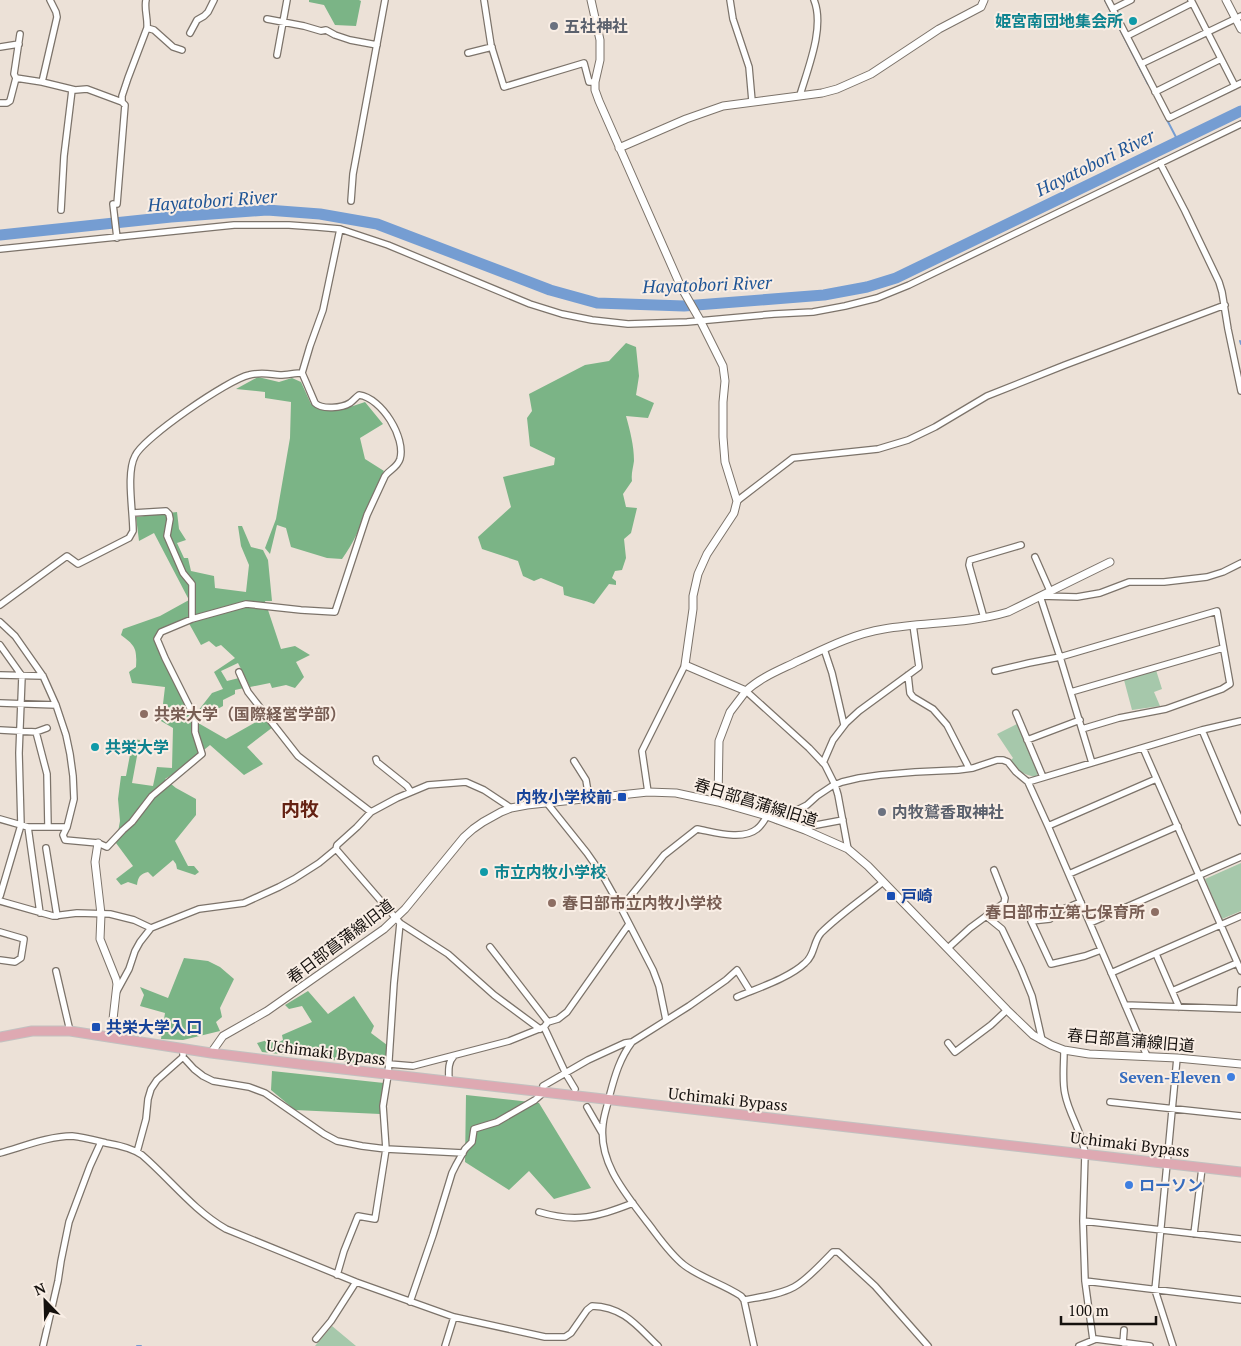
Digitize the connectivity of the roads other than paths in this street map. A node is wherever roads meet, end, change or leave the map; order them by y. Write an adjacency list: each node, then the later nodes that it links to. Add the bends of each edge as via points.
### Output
1 (50, 0): 35 (street, via 57,17)
2 (146, 0): 19 (street)
3 (214, 0): 22 (street)
4 (287, 0): 18 (street)
5 (385, 0): 26 (street)
6 (484, 0): 28 (street)
7 (591, 0): 36 (street, via 600,40)
8 (730, 0): 42 (street, via 749,68)
9 (814, 0): 41 (street, via 817,26)
10 (984, 0): 41 (street, via 980,7 860,80 830,91)
11 (1108, 0): 15 (street)
12 (1130, 0): 15 (street)
13 (1226, 0): 16 (street)
14 (1191, 1): 21 (street); 24 (street)
15 (1113, 9): 24 (street)
16 (1238, 17): 20 (street); 21 (street)
17 (267, 20): 18 (street)
18 (282, 22): 26 (street, via 326,30 350,40); 31 (street)
19 (147, 28): 29 (street, via 154,30 173,48); 43 (street)
20 (1241, 29)
21 (1207, 32): 32 (street); 33 (street)
22 (190, 33)
23 (20, 34): 25 (street)
24 (1126, 36): 33 (street)
25 (19, 44): 27 (street); 34 (street)
26 (377, 45): 48 (street, via 354,164)
27 (0, 47)
28 (492, 47): 30 (street); 36 (street, via 504,87 584,63 589,82)
29 (182, 50)
30 (468, 53)
31 (277, 55)
32 (1221, 59): 38 (street); 40 (street)
33 (1141, 64): 40 (street)
34 (16, 78): 35 (street); 44 (street, via 10,100)
35 (42, 82): 39 (street)
36 (595, 82): 46 (street, via 598,101)
37 (1241, 83): 38 (street)
38 (1234, 86): 40 (street, via 1169,118)
39 (72, 90): 43 (street, via 87,89); 49 (street)
40 (1155, 92)
41 (800, 95): 42 (street)
42 (752, 101): 46 (street, via 706,111)
43 (122, 102): 51 (street, via 125,105 115,204)
44 (0, 103)
45 (1241, 124): 47 (street)
46 (619, 148): 54 (street, via 681,287)
47 (1160, 163): 53 (street, via 1219,282); 54 (street, via 932,275 884,295 813,312)
48 (351, 201)
49 (62, 210)
50 (340, 230): 51 (street, via 289,225 234,225); 54 (street, via 388,245 530,304 562,314 628,324); 55 (street, via 323,310)
51 (117, 238): 52 (street)
52 (0, 249)
53 (1225, 305): 56 (street); 57 (street, via 987,396 908,440 878,449 793,458)
54 (700, 320): 57 (street, via 723,366 725,462)
55 (302, 373): 58 (street, via 248,375 202,400 153,436 135,455 130,476); 67 (street, via 317,404 335,408 350,403 359,395 371,399 385,412 396,432 401,453 398,464 385,476 370,508 335,612 246,604)
56 (1241, 391)
57 (737, 502): 74 (street, via 734,513 698,574)
58 (133, 513): 65 (street, via 133,531 129,538 78,564 67,556); 67 (street, via 166,511 169,514 167,536 183,573 192,584)
59 (1021, 545): 66 (street, via 970,560)
60 (1035, 557): 63 (street)
61 (1110, 562): 63 (street)
62 (1241, 563): 64 (street, via 1207,577 1130,582 1077,597)
63 (1050, 591): 64 (street)
64 (1040, 596): 66 (street, via 1008,612); 73 (street)
65 (0, 605)
66 (984, 618): 69 (street)
67 (192, 619): 126 (street, via 161,632 157,639 196,718 195,732 202,754 152,796 107,848)
68 (0, 622): 80 (street, via 15,636)
69 (913, 625): 72 (street, via 870,632); 78 (street, via 919,667)
70 (0, 645): 79 (street)
71 (1223, 648): 73 (street, via 1217,611); 82 (street); 91 (street, via 1230,684 1222,689 1166,710 1119,718)
72 (824, 649): 81 (street, via 766,676); 89 (street)
73 (1060, 657): 75 (street); 82 (street)
74 (685, 665): 81 (street); 108 (street, via 642,751)
75 (995, 671)
76 (239, 672): 113 (street, via 248,692 298,756)
77 (0, 675): 79 (street)
78 (908, 675): 89 (street); 102 (street, via 910,693 933,709 947,725)
79 (22, 676): 80 (street); 84 (street)
80 (43, 676): 85 (street)
81 (746, 692): 100 (street); 110 (street, via 730,712 719,741)
82 (1071, 692): 87 (street)
83 (0, 703): 84 (street)
84 (21, 704): 85 (street); 94 (street)
85 (56, 704): 124 (street, via 73,776 74,799)
86 (1016, 713): 96 (street)
87 (1080, 720): 91 (street); 96 (street)
88 (1241, 721): 93 (street)
89 (844, 725): 100 (street)
90 (47, 728): 95 (street)
91 (1082, 729): 101 (street)
92 (0, 730): 94 (street)
93 (1202, 730): 97 (street); 118 (street)
94 (20, 731): 95 (street); 119 (street)
95 (36, 732): 123 (street, via 48,774)
96 (1027, 740): 103 (street)
97 (1143, 748): 101 (street); 104 (street)
98 (376, 759): 107 (street)
99 (574, 760): 109 (street, via 586,780)
100 (823, 763): 106 (street)
101 (1092, 763): 103 (street)
102 (969, 768): 105 (street, via 1003,760); 106 (street, via 880,775)
103 (1043, 777): 105 (street)
104 (1156, 779): 120 (street); 121 (street)
105 (1028, 782): 120 (street)
106 (836, 785): 116 (street); 117 (street)
107 (411, 792): 112 (street, via 428,785 466,782); 113 (street)
108 (648, 792): 109 (street, 春日部菖蒲線旧道); 110 (street, 春日部菖蒲線旧道, via 676,793)
109 (589, 798): 111 (street, 春日部菖蒲線旧道)
110 (718, 802): 114 (street, 春日部菖蒲線旧道)
111 (547, 803): 112 (street, 春日部菖蒲線旧道); 138 (street, via 587,852)
112 (511, 808): 144 (street, 春日部菖蒲線旧道, via 493,816 464,837)
113 (371, 812): 128 (street)
114 (766, 816): 116 (street, 春日部菖蒲線旧道); 138 (street, via 758,828 741,836 697,829 664,855)
115 (0, 819): 119 (street)
116 (777, 820): 125 (street, 春日部菖蒲線旧道)
117 (843, 820): 125 (street); 129 (street)
118 (1241, 822)
119 (21, 825): 122 (street); 135 (street)
120 (1048, 826): 132 (street)
121 (1178, 826): 132 (street); 133 (street)
122 (28, 827): 123 (street); 139 (street)
123 (48, 827): 124 (street)
124 (67, 827): 126 (street, via 63,835 66,840)
125 (805, 830): 129 (street, 春日部菖蒲線旧道)
126 (98, 843): 140 (street, via 95,862)
127 (46, 848): 141 (street)
128 (336, 849): 144 (street); 148 (street, via 294,879 244,903 198,910)
129 (848, 849): 134 (street, 春日部菖蒲線旧道)
130 (1241, 857): 133 (street)
131 (994, 870): 142 (street, via 1005,898 1004,903)
132 (1069, 874): 137 (street)
133 (1199, 875): 145 (street); 147 (street)
134 (883, 882): 151 (street, 春日部菖蒲線旧道); 161 (street, via 819,934 806,963)
135 (0, 896)
136 (0, 901): 139 (street)
137 (1081, 902): 145 (street); 152 (street, via 1056,912 1050,919 1031,921 1051,964)
138 (621, 908): 146 (street)
139 (40, 912): 141 (street)
140 (101, 914): 141 (street); 148 (street, via 122,916); 160 (street, via 100,939 116,979)
141 (57, 916)
142 (986, 916): 151 (street); 173 (street, via 1002,929 1022,969)
143 (1241, 916): 147 (street)
144 (398, 921): 169 (street, via 448,954 494,995); 178 (street, 春日部菖蒲線旧道, via 267,1011 223,1036); 182 (street)
145 (1090, 923): 152 (street)
146 (629, 924): 168 (street, via 653,970); 169 (street, via 567,1012)
147 (1221, 925): 153 (street); 155 (street)
148 (151, 928): 160 (street, via 135,951)
149 (0, 932): 154 (street, via 24,939 21,958 16,962)
150 (490, 947): 169 (street)
151 (948, 948): 167 (street, 春日部菖蒲線旧道)
152 (1101, 950): 158 (street)
153 (1156, 954): 158 (street); 162 (street)
154 (0, 960)
155 (1237, 962): 157 (street); 162 (street)
156 (56, 971): 170 (street)
157 (1241, 971)
158 (1111, 973): 164 (street)
159 (1241, 990): 166 (street)
160 (117, 991): 172 (street)
161 (750, 991): 163 (street); 168 (street, via 737,970)
162 (1172, 992): 165 (street)
163 (737, 997)
164 (1125, 1005): 165 (street); 180 (street)
165 (1179, 1007): 166 (street)
166 (1240, 1009)
167 (1007, 1010): 173 (street, 春日部菖蒲線旧道); 175 (street, via 955,1052)
168 (666, 1020): 174 (street)
169 (544, 1026): 179 (street, via 509,1041); 184 (street)
170 (70, 1030): 171 (main road, Uchimaki Bypass, via 32,1031); 172 (main road, Uchimaki Bypass)
171 (0, 1037)
172 (111, 1037): 177 (main road, Uchimaki Bypass)
173 (1042, 1040): 176 (street, 春日部菖蒲線旧道)
174 (632, 1042): 184 (street); 189 (street, via 620,1061)
175 (948, 1043)
176 (1064, 1050): 180 (street, 春日部菖蒲線旧道); 200 (street, via 1064,1093)
177 (183, 1053): 178 (main road, Uchimaki Bypass); 196 (street, via 203,1076 266,1093 337,1141); 197 (street, via 151,1089)
178 (211, 1053): 185 (main road, Uchimaki Bypass)
179 (454, 1056): 182 (street, via 413,1066); 186 (street, via 449,1064)
180 (1147, 1056): 181 (street, 春日部菖蒲線旧道)
181 (1177, 1058): 183 (street, 春日部菖蒲線旧道); 192 (street)
182 (389, 1064): 185 (street)
183 (1241, 1064)
184 (566, 1074): 187 (street); 188 (street)
185 (388, 1075): 186 (main road, Uchimaki Bypass); 196 (street, via 383,1106)
186 (449, 1082): 188 (main road, Uchimaki Bypass)
187 (574, 1089)
188 (543, 1090): 189 (main road, Uchimaki Bypass); 199 (street, via 535,1100 498,1122 474,1129 472,1142)
189 (609, 1100): 194 (street); 200 (main road, Uchimaki Bypass)
190 (1110, 1102): 192 (street)
191 (586, 1107): 194 (street)
192 (1172, 1109): 193 (street); 201 (street)
193 (1241, 1116)
194 (602, 1133): 204 (street, via 613,1172)
195 (102, 1142): 197 (street); 198 (street, via 60,1137); 222 (street, via 69,1222)
196 (386, 1149): 199 (street); 210 (street, via 375,1219 358,1216)
197 (137, 1152): 210 (street, via 194,1206 226,1230)
198 (0, 1153)
199 (463, 1154): 216 (street, via 452,1173)
200 (1085, 1154): 201 (main road, Uchimaki Bypass); 206 (street)
201 (1166, 1164): 202 (main road, Uchimaki Bypass); 207 (street)
202 (1202, 1168): 203 (main road, Uchimaki Bypass); 208 (street)
203 (1241, 1172)
204 (633, 1203): 205 (street, via 584,1218); 214 (street, via 684,1265 734,1291)
205 (539, 1212)
206 (1082, 1220): 207 (street); 211 (street)
207 (1160, 1229): 208 (street); 213 (street)
208 (1194, 1234): 209 (street)
209 (1241, 1239)
210 (337, 1275): 212 (street)
211 (1085, 1281): 213 (street); 220 (street)
212 (356, 1282): 216 (street); 219 (street)
213 (1154, 1290): 215 (street); 229 (street)
214 (744, 1300): 225 (street); 226 (street, via 774,1295 795,1286 833,1252 838,1252 875,1286)
215 (1241, 1300)
216 (410, 1302): 217 (street)
217 (454, 1317): 223 (street); 224 (street, via 559,1338 570,1333 592,1306 605,1306 620,1312)
218 (1124, 1330): 221 (street)
219 (316, 1338)
220 (1093, 1340): 221 (street); 227 (street)
221 (1120, 1344): 228 (street)
222 (43, 1346)
223 (445, 1346)
224 (658, 1346)
225 (754, 1346)
226 (928, 1346)
227 (1079, 1346)
228 (1150, 1346)
229 (1173, 1346)

